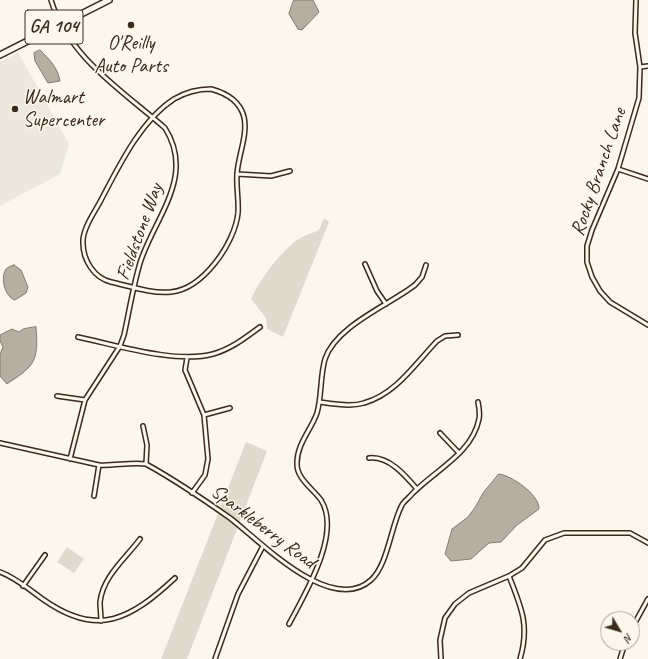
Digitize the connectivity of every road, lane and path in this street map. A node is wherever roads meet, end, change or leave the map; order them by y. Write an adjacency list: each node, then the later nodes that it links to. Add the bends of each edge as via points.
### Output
1 (51, 0): 4 (street, Fieldstone Way)
2 (109, 0): 4 (main road, GA 104)
3 (636, 0): 7 (street, Rocky Branch Lane, via 635,33)
4 (60, 24): 5 (main road, GA 104); 8 (street, Fieldstone Way, via 84,58)
5 (0, 55)
6 (648, 66): 7 (street)
7 (640, 67): 9 (street, Rocky Branch Lane, via 639,98)
8 (154, 118): 11 (street, via 173,100 194,90 211,90 226,95 239,106 244,118 245,130); 15 (street, Fieldstone Way, via 170,136 176,166 169,203 150,237); 15 (street, via 125,157 89,223 83,242 89,266 97,275 108,281)
9 (618, 169): 12 (street); 17 (street, Rocky Branch Lane, via 592,230 587,246 587,262 600,291 610,302)
10 (290, 171): 11 (street, via 271,176)
11 (237, 174): 15 (street, via 238,214 234,232 209,269 192,283 171,292)
12 (648, 179)
13 (365, 264): 16 (street)
14 (426, 265): 16 (street, via 422,277 415,285)
15 (135, 287): 21 (street, Fieldstone Way)
16 (386, 304): 25 (street, via 356,323 331,348 325,359)
17 (648, 325)
18 (260, 327): 22 (street, via 226,350)
19 (458, 335): 25 (street, via 445,336 437,341 397,384 382,394 363,403)
20 (78, 337): 21 (street)
21 (120, 346): 22 (street); 24 (street, Fieldstone Way)
22 (187, 358): 28 (street, via 185,370)
23 (57, 396): 24 (street)
24 (85, 400): 34 (street, Fieldstone Way)
25 (320, 402): 47 (street, via 313,425 302,442 296,462 298,471 320,500 328,520 323,548)
26 (478, 402): 32 (street, Sparkleberry Road, via 480,418 473,439)
27 (230, 408): 28 (street)
28 (204, 415): 38 (street, via 208,459 205,475)
29 (143, 426): 35 (street, via 147,445)
30 (440, 433): 32 (street)
31 (0, 443): 34 (street, Sparkleberry Road)
32 (459, 454): 37 (street, Sparkleberry Road)
33 (369, 458): 37 (street, via 376,457 386,461 402,472)
34 (70, 459): 36 (street, Sparkleberry Road)
35 (146, 464): 36 (street, Sparkleberry Road, via 134,462 114,466); 38 (street, Sparkleberry Road)
36 (99, 465): 39 (street)
37 (417, 489): 47 (street, Sparkleberry Road, via 402,505 377,574 370,581 361,587 342,590)
38 (192, 492): 42 (street, Sparkleberry Road)
39 (94, 496)
40 (140, 539): 51 (street, via 118,564 106,583 100,601)
41 (648, 543): 45 (street, via 630,533 564,533 545,540 522,568)
42 (263, 546): 47 (street, Sparkleberry Road); 53 (street, via 238,594)
43 (46, 555): 48 (street)
44 (0, 572): 48 (street)
45 (509, 576): 54 (street, via 469,593 455,604 445,618 440,640); 55 (street, via 522,609 526,630)
46 (175, 578): 51 (street, via 140,608 117,619)
47 (312, 581): 52 (street)
48 (23, 586): 51 (street, via 54,608 73,617)
49 (648, 599): 50 (street)
50 (640, 614)
51 (101, 621)
52 (289, 624)
53 (215, 659)
54 (441, 659)
55 (520, 659)

